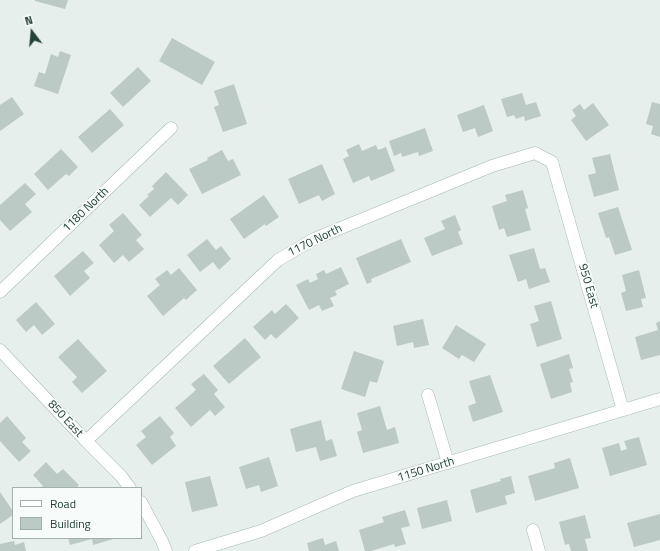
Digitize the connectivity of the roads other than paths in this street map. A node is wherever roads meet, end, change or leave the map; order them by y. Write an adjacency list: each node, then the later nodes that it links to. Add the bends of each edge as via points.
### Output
1 (171, 128): 3 (street, 1180 North)
2 (552, 162): 7 (street, 950 East); 8 (street, 1170 North, via 535,153 492,166 314,239 272,266)
3 (0, 292)
4 (0, 350): 8 (street, 850 East)
5 (428, 395): 9 (street)
6 (660, 399): 7 (street, 1150 North)
7 (623, 410): 9 (street, 1150 North)
8 (86, 441): 10 (street, 850 East, via 122,476)
9 (448, 463): 14 (street, 1150 North, via 353,491 261,531)
10 (129, 487)
11 (142, 504): 13 (street)
12 (533, 530): 15 (street)
13 (166, 551)
14 (195, 551)
15 (540, 551)

